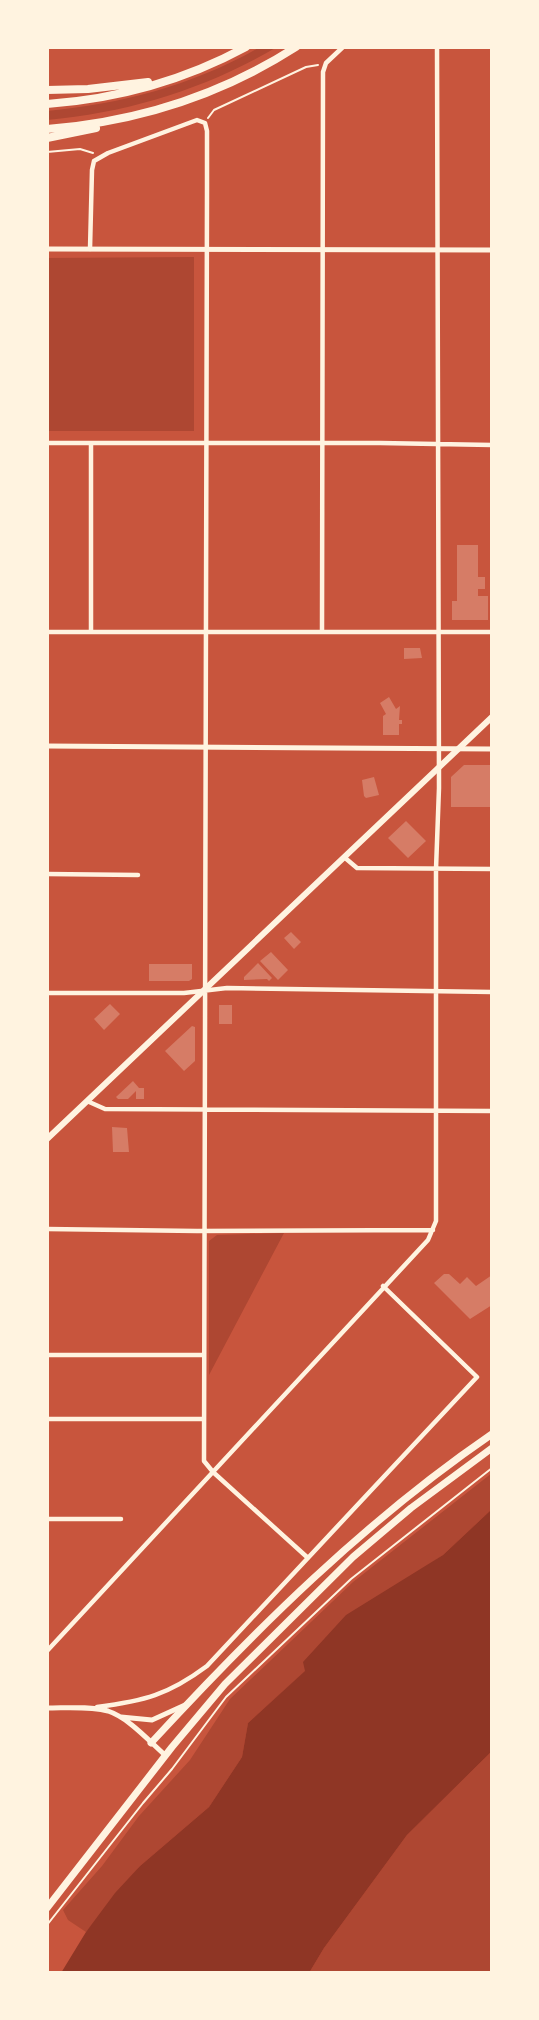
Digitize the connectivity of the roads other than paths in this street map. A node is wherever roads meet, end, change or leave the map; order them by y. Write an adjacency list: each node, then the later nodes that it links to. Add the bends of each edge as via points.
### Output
1 (246, 47): 5 (highway)
2 (296, 47): 8 (highway, via 230,82)
3 (343, 47): 14 (street, via 323,72)
4 (437, 47): 15 (street)
5 (175, 78): 6 (highway); 7 (highway, via 103,97)
6 (47, 90)
7 (47, 104)
8 (145, 113): 9 (highway); 10 (highway)
9 (47, 129)
10 (47, 138)
11 (47, 249): 12 (street)
12 (90, 249): 13 (street); 13 (street, via 94,161 197,120 205,123 207,131)
13 (207, 249): 14 (street); 19 (street)
14 (323, 249): 15 (street); 20 (street)
15 (438, 250): 16 (street); 21 (street)
16 (492, 250)
17 (47, 443): 18 (street)
18 (91, 443): 19 (street); 23 (street)
19 (206, 443): 20 (street); 24 (street)
20 (323, 443): 21 (street); 25 (street)
21 (438, 444): 22 (street); 27 (street)
22 (492, 445)
23 (91, 631): 24 (street); 26 (street)
24 (206, 631): 25 (street); 31 (street)
25 (322, 631): 27 (street)
26 (47, 632)
27 (438, 632): 28 (street); 32 (street)
28 (492, 632)
29 (492, 717): 33 (main road)
30 (47, 746): 31 (street)
31 (206, 747): 32 (street); 41 (street)
32 (438, 748): 33 (street); 35 (street)
33 (459, 748): 34 (street); 35 (main road)
34 (492, 749)
35 (438, 769): 36 (main road); 37 (street)
36 (344, 857): 37 (street, via 357,868); 41 (main road)
37 (436, 869): 38 (street); 42 (street)
38 (492, 869)
39 (47, 874): 40 (street)
40 (138, 875)
41 (204, 990): 42 (street); 44 (street); 45 (main road); 46 (street)
42 (436, 991): 43 (street); 47 (street)
43 (492, 992)
44 (47, 993)
45 (87, 1101): 46 (street, via 105,1110); 49 (main road)
46 (205, 1111): 47 (street); 52 (street)
47 (436, 1111): 48 (street); 51 (street)
48 (492, 1111)
49 (47, 1139)
50 (47, 1229): 52 (street)
51 (434, 1230): 52 (street); 53 (street)
52 (206, 1231): 55 (street)
53 (383, 1286): 60 (street); 63 (street, via 477,1377)
54 (47, 1355): 55 (street)
55 (204, 1355): 57 (street)
56 (47, 1419): 57 (street)
57 (204, 1419): 60 (street, via 204,1461)
58 (492, 1434): 65 (highway, via 345,1548)
59 (492, 1448): 70 (highway, via 411,1508 327,1581 225,1684)
60 (213, 1472): 63 (street); 64 (street)
61 (47, 1519): 62 (street)
62 (121, 1519)
63 (308, 1558): 67 (street, via 207,1666 187,1681 148,1699)
64 (47, 1651)
65 (187, 1703): 68 (street, via 152,1720); 69 (highway)
66 (47, 1708): 67 (street)
67 (90, 1708): 68 (street)
68 (121, 1717): 69 (street)
69 (151, 1743): 70 (street)
70 (165, 1755): 71 (highway)
71 (47, 1908)

